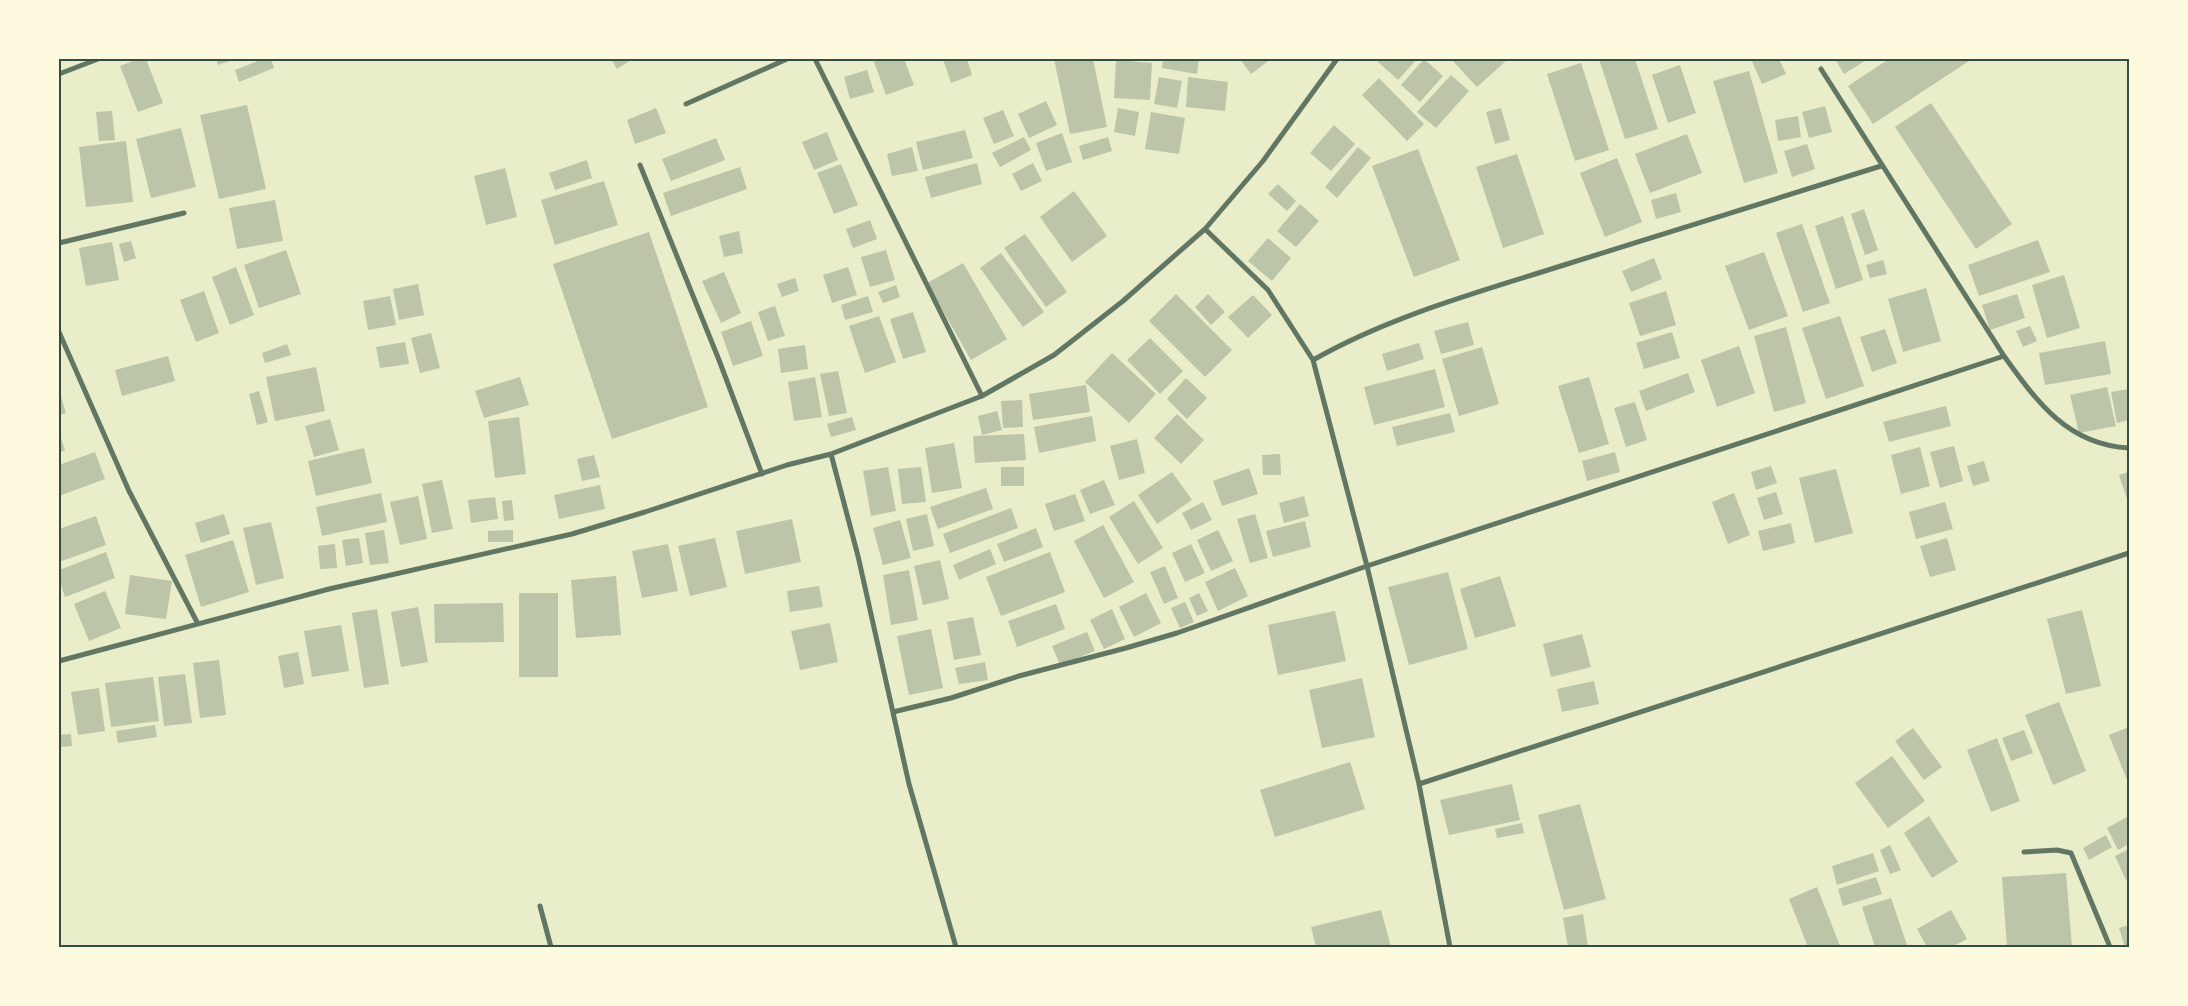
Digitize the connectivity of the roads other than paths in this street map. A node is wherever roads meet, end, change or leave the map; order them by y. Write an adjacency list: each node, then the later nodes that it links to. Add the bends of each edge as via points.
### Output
1 (98, 59): 6 (street)
2 (787, 59): 7 (street)
3 (815, 59): 16 (street)
4 (1337, 59): 11 (street, via 1264,161)
5 (1821, 69): 9 (street)
6 (59, 74)
7 (686, 104)
8 (640, 165): 19 (street)
9 (1881, 166): 14 (street); 15 (street, via 1493,288 1391,323)
10 (184, 213): 12 (street)
11 (1205, 229): 15 (street, via 1268,290); 16 (street, via 1123,301 1054,355)
12 (59, 243)
13 (59, 332): 22 (street, via 129,491)
14 (2004, 356): 17 (street, via 2025,386 2069,430 2097,444); 21 (street)
15 (1313, 360): 21 (street)
16 (982, 396): 18 (street)
17 (2129, 448)
18 (831, 454): 19 (street); 24 (street)
19 (762, 474): 22 (street, via 572,534 329,589)
20 (2129, 552): 25 (street)
21 (1367, 566): 24 (street, via 1126,648); 25 (street)
22 (198, 624): 23 (street)
23 (59, 661)
24 (893, 712): 29 (street, via 909,784)
25 (1419, 784): 30 (street)
26 (2024, 852): 31 (street, via 2057,850 2071,853)
27 (540, 906): 28 (street)
28 (551, 947)
29 (956, 947)
30 (1450, 947)
31 (2110, 947)

